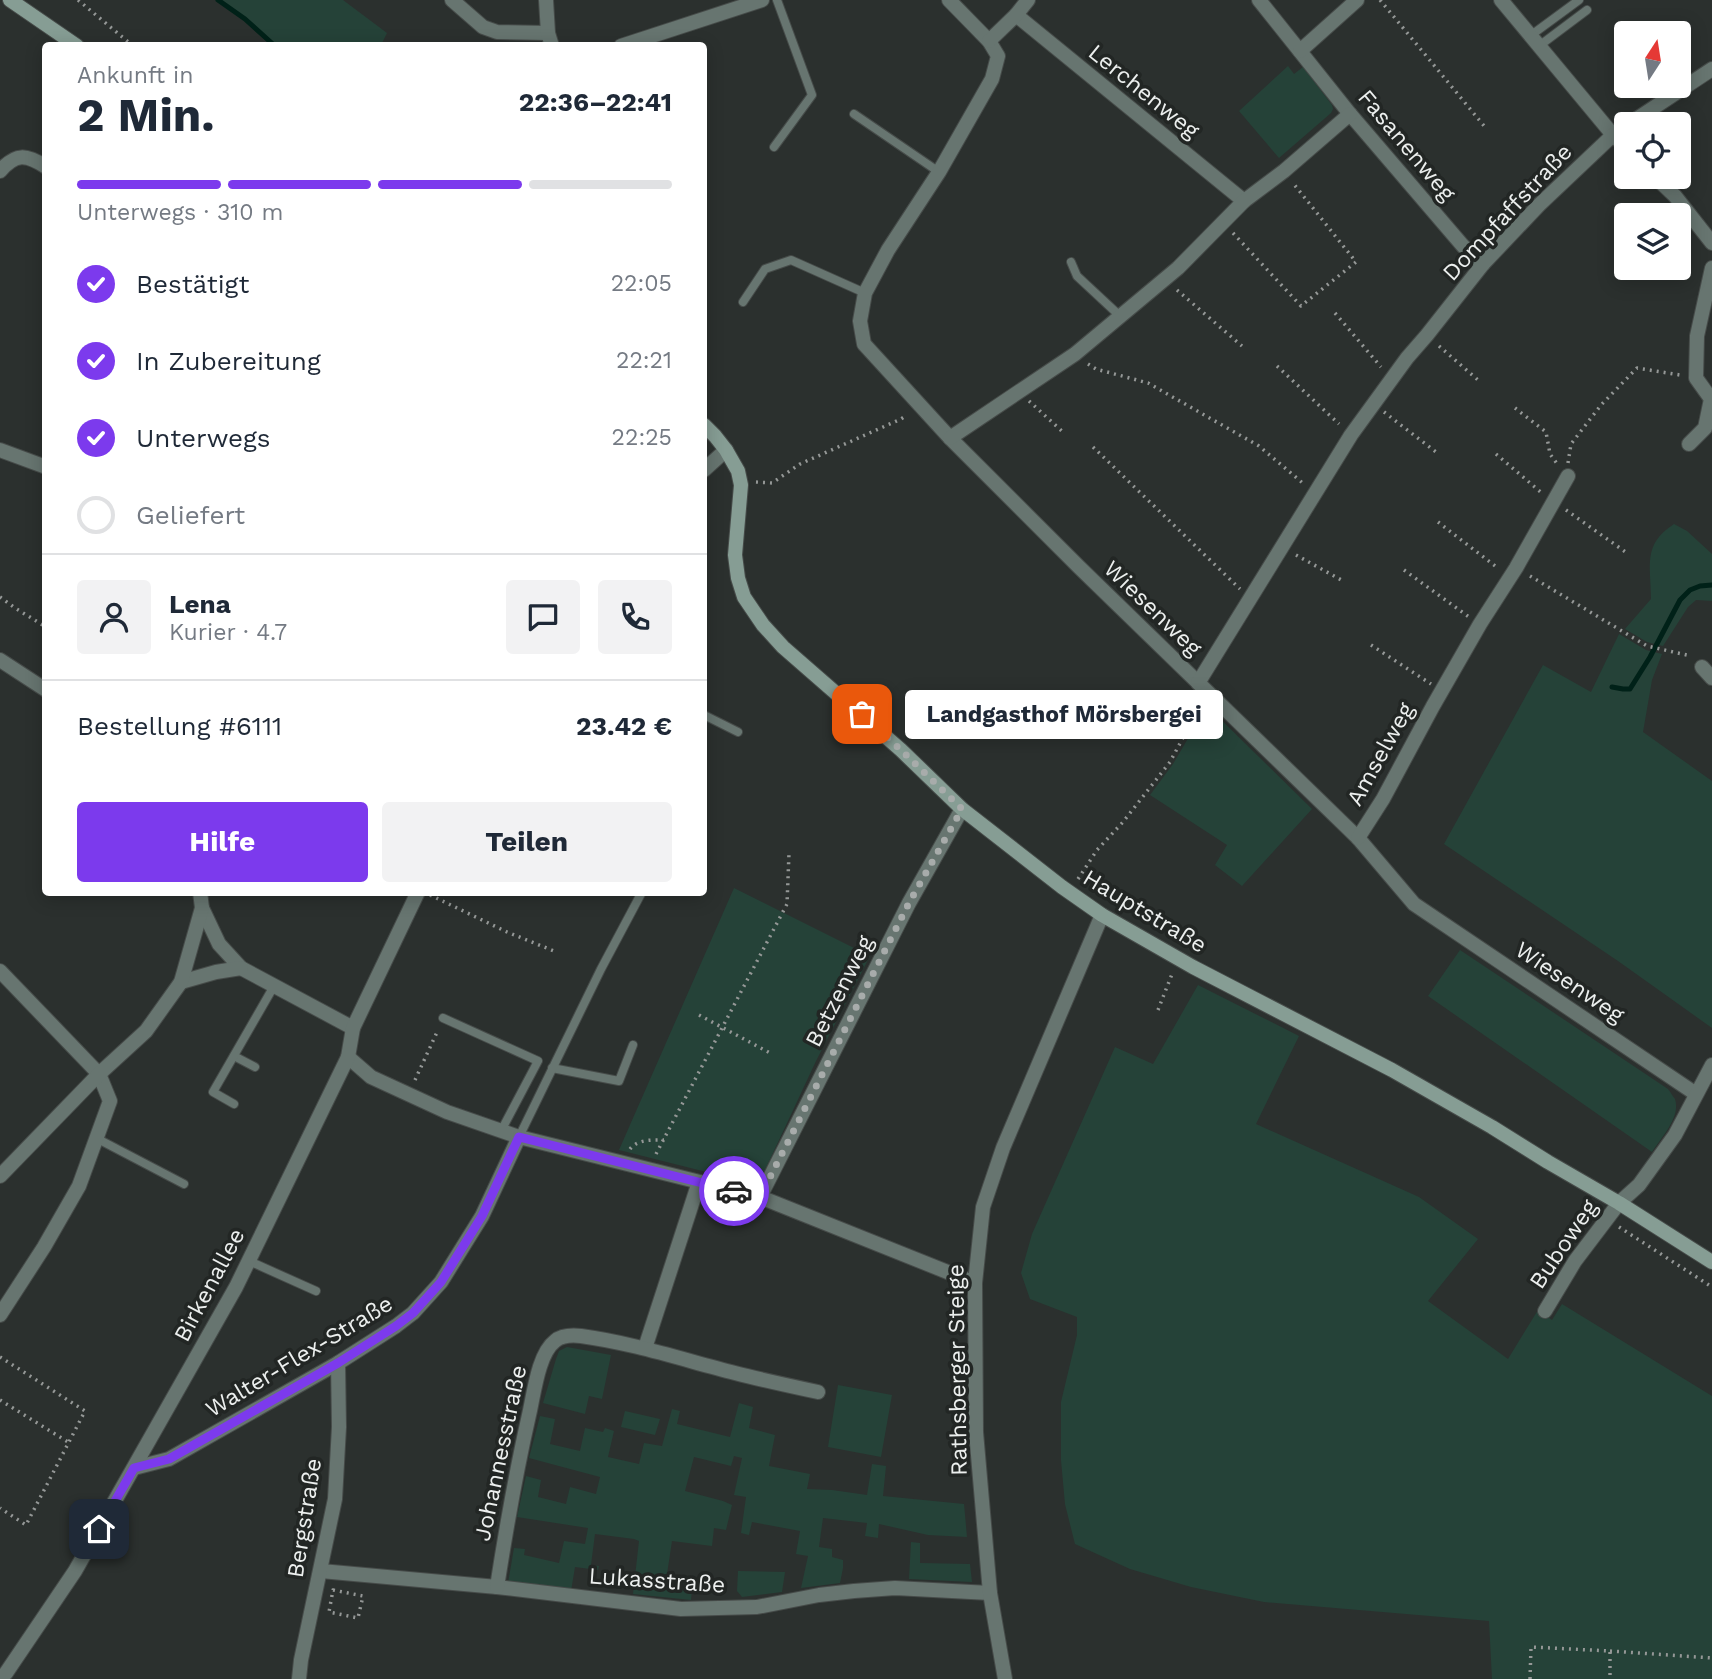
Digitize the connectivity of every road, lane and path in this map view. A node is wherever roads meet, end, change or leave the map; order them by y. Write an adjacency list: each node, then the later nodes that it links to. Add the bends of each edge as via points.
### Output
1 (10, 0): 19 (street)
2 (452, 0): 16 (street, via 484,27)
3 (546, 0): 16 (street)
4 (762, 0): 21 (street)
5 (777, 0): 30 (lane, via 812,95)
6 (949, 0): 17 (street)
7 (1028, 0): 15 (street)
8 (1259, 0): 22 (street, Fasanenweg)
9 (1357, 0): 22 (street)
10 (1380, 0): 28 (path)
11 (1501, 0): 18 (street)
12 (1579, 0): 18 (lane)
13 (78, 1): 20 (path)
14 (1587, 10): 18 (lane)
15 (1016, 15): 17 (street); 36 (street, Lerchenweg)
16 (550, 39)
17 (989, 41): 34 (street, Wiesenweg, via 998,56 992,79)
18 (1534, 41): 27 (street)
19 (71, 42)
20 (129, 42)
21 (621, 42)
22 (1300, 51): 26 (street, Fasanenweg)
23 (1712, 69): 24 (street, Dompfaffstraße)
24 (1647, 112)
25 (853, 114): 34 (lane)
26 (1350, 114): 33 (street); 40 (street, Fasanenweg)
27 (1614, 119)
28 (1485, 127)
29 (1614, 136): 40 (street, Dompfaffstraße)
30 (774, 147)
31 (42, 165): 32 (street, via 20,156)
32 (0, 171)
33 (1284, 171): 36 (street); 37 (path, via 1356,262 1301,306)
34 (939, 172): 43 (street, Wiesenweg)
35 (1668, 189): 38 (street)
36 (1244, 201): 37 (street)
37 (1224, 223): 42 (street)
38 (1712, 243)
39 (1071, 262): 46 (lane, via 1077,276)
40 (1483, 264): 47 (street, Dompfaffstraße)
41 (1712, 268): 51 (street, via 1692,335)
42 (1166, 279): 46 (street); 48 (path)
43 (865, 293): 44 (lane, via 791,260 765,269); 57 (street, Wiesenweg, via 860,321 864,344)
44 (743, 302)
45 (1335, 313): 52 (path)
46 (1120, 316): 49 (street)
47 (1427, 335): 52 (street, Dompfaffstraße); 54 (path)
48 (1242, 346)
49 (1075, 354): 55 (street); 73 (path, via 1096,369 1148,383 1259,446)
50 (1277, 366): 61 (path)
51 (1696, 378): 53 (street); 63 (street, via 1711,399 1705,428); 71 (path, via 1637,368 1571,444)
52 (1391, 379): 56 (street, Dompfaffstraße)
53 (1712, 379)
54 (1478, 380)
55 (1020, 392): 60 (path); 62 (street)
56 (1374, 404): 61 (street, Dompfaffstraße); 67 (path)
57 (920, 406): 62 (street, Wiesenweg); 72 (path, via 800,464 772,483)
58 (1515, 408): 71 (path, via 1546,432 1550,454)
59 (707, 428): 66 (street, Hauptstraße)
60 (1064, 433)
61 (1351, 435): 73 (street, Dompfaffstraße)
62 (950, 438): 90 (street, Wiesenweg)
63 (1689, 444)
64 (1093, 447): 82 (path)
65 (0, 450): 69 (street)
66 (726, 450): 70 (street); 72 (street, Hauptstraße)
67 (1436, 452)
68 (1496, 454): 74 (path)
69 (42, 466)
70 (707, 467)
71 (1568, 477): 74 (street, Amselweg)
72 (741, 485): 94 (street, Hauptstraße, via 735,555 744,597 783,647)
73 (1315, 493): 76 (street, Dompfaffstraße)
74 (1554, 502): 77 (path); 79 (street, Amselweg)
75 (1438, 522): 79 (path)
76 (1282, 547): 80 (path); 82 (street, Dompfaffstraße)
77 (1627, 553)
78 (1404, 570): 84 (path)
79 (1513, 572): 84 (street, Amselweg); 87 (path, via 1647,646 1698,659)
80 (1345, 582)
81 (0, 597): 83 (path)
82 (1250, 598): 90 (street, Dompfaffstraße)
83 (42, 624)
84 (1480, 624): 91 (street, Amselweg)
85 (1371, 645): 91 (path, Amselweg)
86 (0, 660): 89 (street)
87 (1702, 667): 88 (street)
88 (1712, 678)
89 (42, 687)
90 (1203, 688): 95 (street, Wiesenweg); 97 (path, via 1170,762 1097,850)
91 (1441, 691): 95 (street, Amselweg)
92 (707, 716): 93 (lane)
93 (738, 732)
94 (962, 809): 97 (street, Hauptstraße); 135 (street, Betzenweg, via 909,903)
95 (1358, 838): 124 (street, Wiesenweg, via 1414,904)
96 (789, 853): 114 (path, via 787,904)
97 (1070, 892): 103 (street, Hauptstraße)
98 (200, 896): 102 (street)
99 (416, 896): 113 (street, Birkenallee)
100 (433, 896): 104 (path)
101 (640, 896): 121 (lane)
102 (202, 908): 105 (street, via 219,944); 107 (street)
103 (1102, 915): 136 (street, Hauptstraße, via 1392,1070); 140 (street, Rathsberger Steige, via 1003,1148 984,1207)
104 (554, 951)
105 (241, 968): 107 (street); 109 (street)
106 (0, 971): 122 (street)
107 (181, 982): 122 (street, via 146,1031)
108 (1168, 984): 110 (path)
109 (274, 986): 113 (street); 117 (lane)
110 (1158, 1010)
111 (699, 1016): 114 (path)
112 (443, 1018): 123 (path); 126 (lane, via 538,1061)
113 (354, 1028): 118 (street, Birkenallee)
114 (723, 1029): 116 (path); 129 (path)
115 (633, 1045): 121 (lane, via 619,1081)
116 (772, 1054)
117 (234, 1056): 120 (lane); 125 (lane, via 213,1092)
118 (348, 1057): 123 (street, via 371,1077); 138 (street, Birkenallee)
119 (1712, 1065): 124 (street, Buboweg)
120 (255, 1067)
121 (552, 1068): 127 (lane)
122 (99, 1074): 128 (street, via 110,1101); 132 (street)
123 (408, 1094): 126 (street)
124 (1696, 1094): 136 (street, Buboweg, via 1675,1135 1639,1185)
125 (234, 1104)
126 (501, 1131): 127 (street)
127 (519, 1137): 130 (street); 147 (street, Walter-Flex-Straße, via 482,1216 441,1282 413,1313)
128 (96, 1138): 134 (lane); 144 (street, via 79,1186)
129 (664, 1140): 130 (path, via 634,1144); 131 (path)
130 (620, 1161): 131 (street)
131 (648, 1168): 133 (street)
132 (0, 1176)
133 (699, 1182): 135 (street); 145 (street)
134 (184, 1184)
135 (760, 1197): 140 (street)
136 (1619, 1203): 137 (street, Buboweg); 139 (street, Hauptstraße)
137 (1608, 1216): 141 (path, via 1612,1223); 143 (street, Buboweg)
138 (249, 1261): 142 (lane); 151 (street, Birkenallee)
139 (1712, 1262)
140 (975, 1283): 155 (street, Rathsberger Steige, via 976,1432)
141 (1712, 1286)
142 (316, 1291)
143 (1545, 1311)
144 (0, 1315)
145 (645, 1348): 148 (street, Johannesstraße); 154 (street, Johannesstraße, via 573,1336 560,1338 550,1347 542,1362 521,1448)
146 (0, 1357): 150 (path, via 85,1411)
147 (338, 1363): 151 (street, Walter-Flex-Straße, via 169,1459); 153 (street, Bergstraße, via 335,1499)
148 (818, 1392)
149 (0, 1400): 150 (path)
150 (68, 1442): 152 (path, via 26,1525)
151 (134, 1468): 159 (street, Birkenallee, via 75,1571)
152 (0, 1508)
153 (321, 1571): 154 (street, Lukasstraße); 160 (street, Bergstraße)
154 (497, 1587): 155 (street, Lukasstraße, via 681,1609 757,1606 895,1588)
155 (990, 1593): 161 (street, Rathsberger Steige)
156 (363, 1596): 156 (path, via 333,1590 329,1612 358,1618)
157 (1609, 1651): 158 (path); 162 (path, via 1531,1647); 163 (path)
158 (1712, 1658)
159 (0, 1679)
160 (299, 1679)
161 (1004, 1679)
162 (1530, 1679)
163 (1609, 1679)

